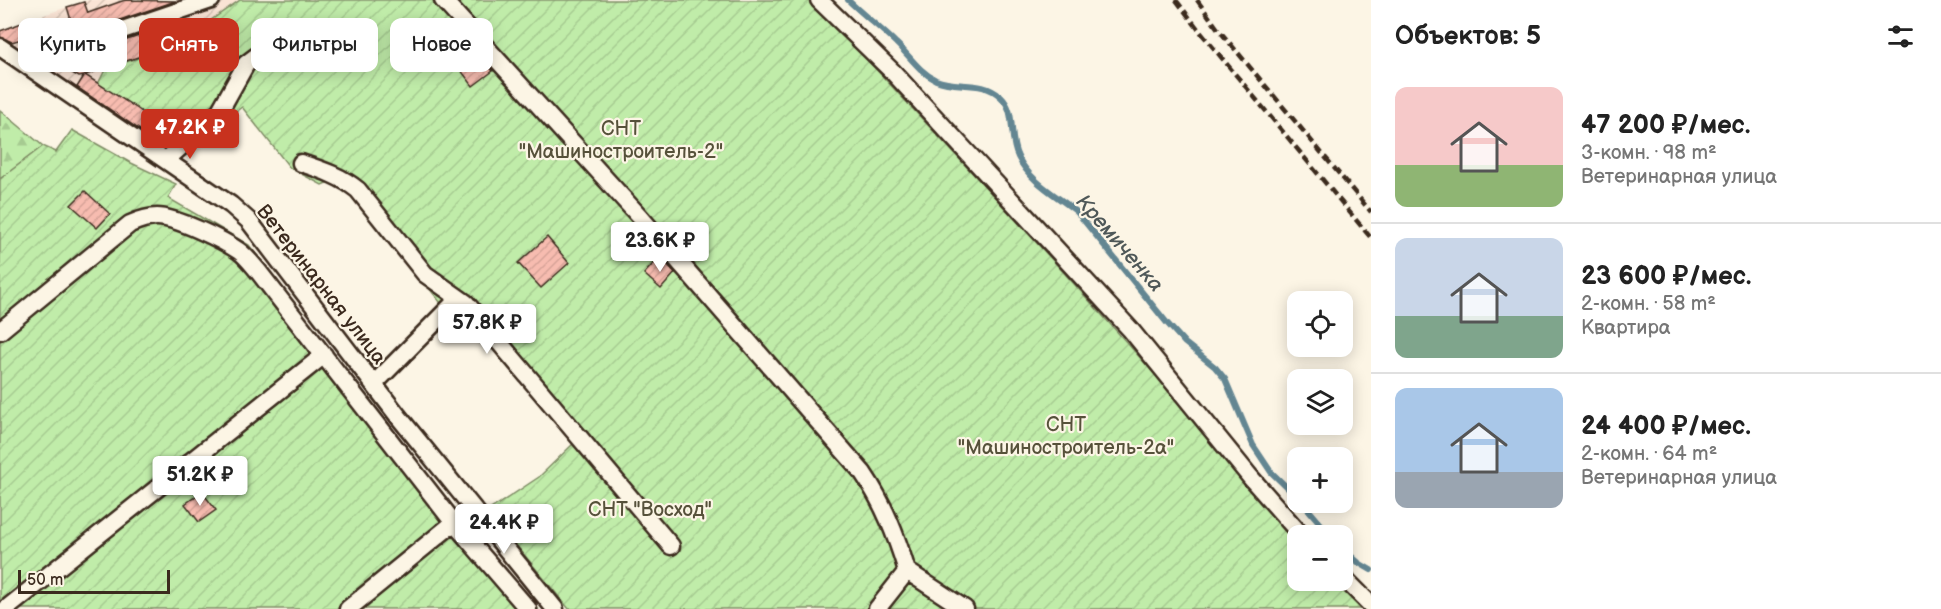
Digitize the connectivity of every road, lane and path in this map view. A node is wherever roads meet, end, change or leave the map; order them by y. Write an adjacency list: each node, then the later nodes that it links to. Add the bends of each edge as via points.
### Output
1 (211, 0): 4 (street)
2 (443, 0): 19 (street, via 641,218 863,473 887,513)
3 (819, 0): 17 (street, via 893,72 1130,329)
4 (127, 28)
5 (0, 47): 6 (street, Ветеринарная улица)
6 (18, 59)
7 (251, 60): 9 (street, via 218,114)
8 (38, 72): 9 (street, Ветеринарная улица)
9 (166, 160): 14 (street, Ветеринарная улица, via 249,221)
10 (301, 163): 11 (street, via 345,179 358,190 425,273)
11 (459, 298): 14 (street); 18 (street)
12 (0, 332): 13 (street, via 130,224 158,217 186,224 237,249)
13 (324, 356): 16 (street); 22 (street)
14 (374, 384): 15 (street, Ветеринарная улица)
15 (472, 508): 16 (street); 25 (street, Ветеринарная улица)
16 (454, 523): 23 (street); 24 (street)
17 (1292, 525)
18 (671, 546)
19 (907, 571): 26 (street); 27 (street)
20 (1353, 587): 21 (street)
21 (1371, 605)
22 (6, 609)
23 (348, 609)
24 (528, 609)
25 (555, 609)
26 (878, 609)
27 (965, 609)

